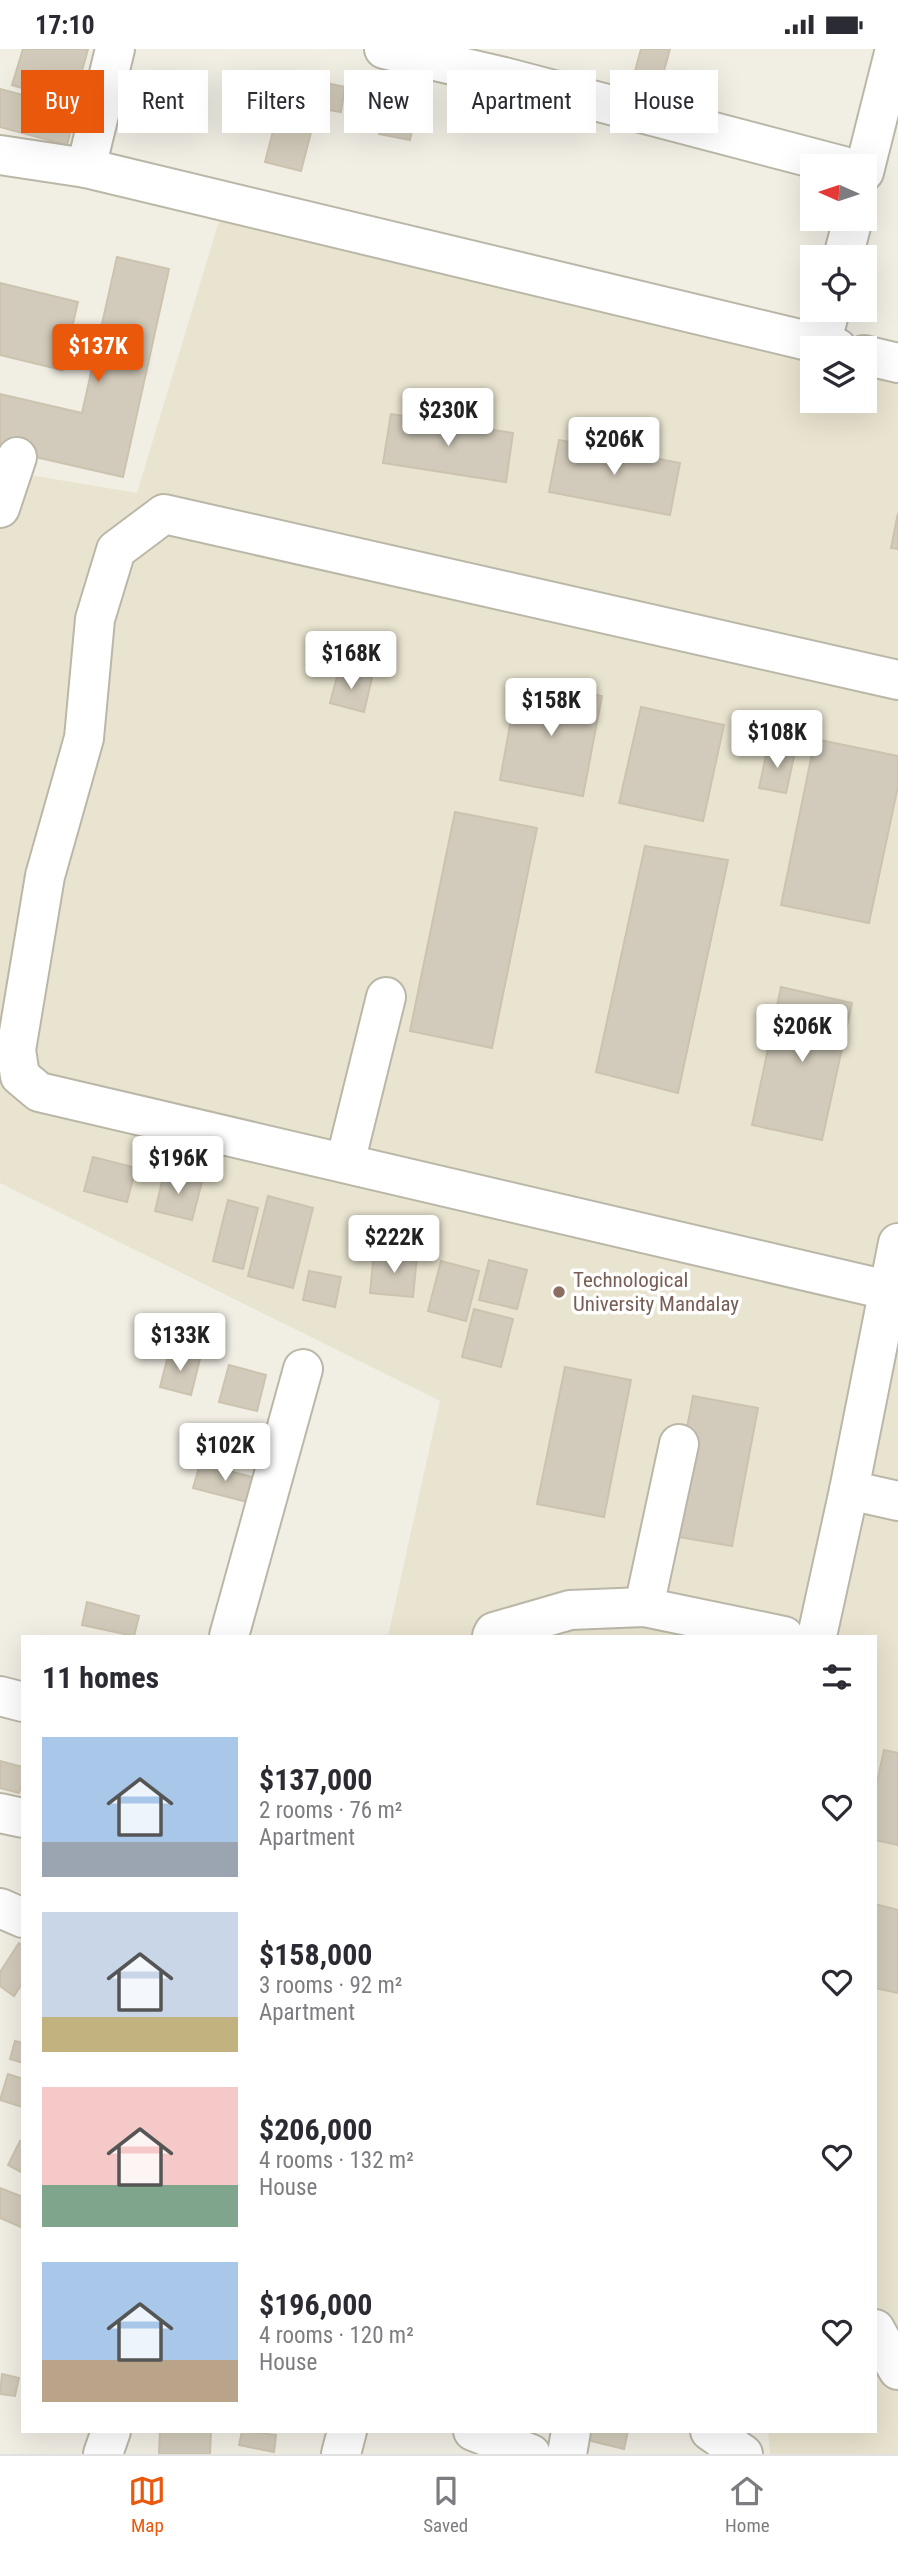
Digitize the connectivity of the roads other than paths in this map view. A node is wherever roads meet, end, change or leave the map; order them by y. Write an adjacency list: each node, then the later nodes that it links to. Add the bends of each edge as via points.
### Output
1 (116, 49): 7 (street)
2 (384, 49): 6 (street)
3 (895, 49): 4 (street)
4 (869, 154)
5 (0, 155): 7 (street)
6 (800, 155)
7 (86, 168): 8 (street)
8 (830, 334)
9 (877, 358): 10 (street)
10 (898, 363)
11 (18, 457): 12 (street)
12 (0, 508)
13 (898, 680): 15 (street, via 164,514 116,550 95,619 84,738 45,876)
14 (386, 997): 16 (street)
15 (10, 1074): 16 (street, via 39,1092)
16 (345, 1163): 18 (street)
17 (898, 1243): 18 (street)
18 (887, 1290): 21 (street)
19 (303, 1369): 24 (street)
20 (679, 1444): 23 (street)
21 (849, 1490): 22 (street); 27 (street)
22 (898, 1501)
23 (644, 1607): 25 (street, via 570,1610); 26 (street)
24 (229, 1635)
25 (493, 1635)
26 (780, 1635)
27 (817, 1635)
28 (0, 1696): 29 (street)
29 (21, 1701)
30 (0, 1813): 31 (street)
31 (21, 1818)
32 (0, 1908): 33 (street)
33 (21, 1917)
34 (877, 2333): 35 (street)
35 (898, 2370)
36 (110, 2433): 41 (street)
37 (346, 2433): 42 (street)
38 (478, 2433): 43 (street)
39 (571, 2433): 44 (street)
40 (713, 2433): 45 (street)
41 (103, 2454)
42 (341, 2454)
43 (531, 2454)
44 (567, 2454)
45 (743, 2454)

